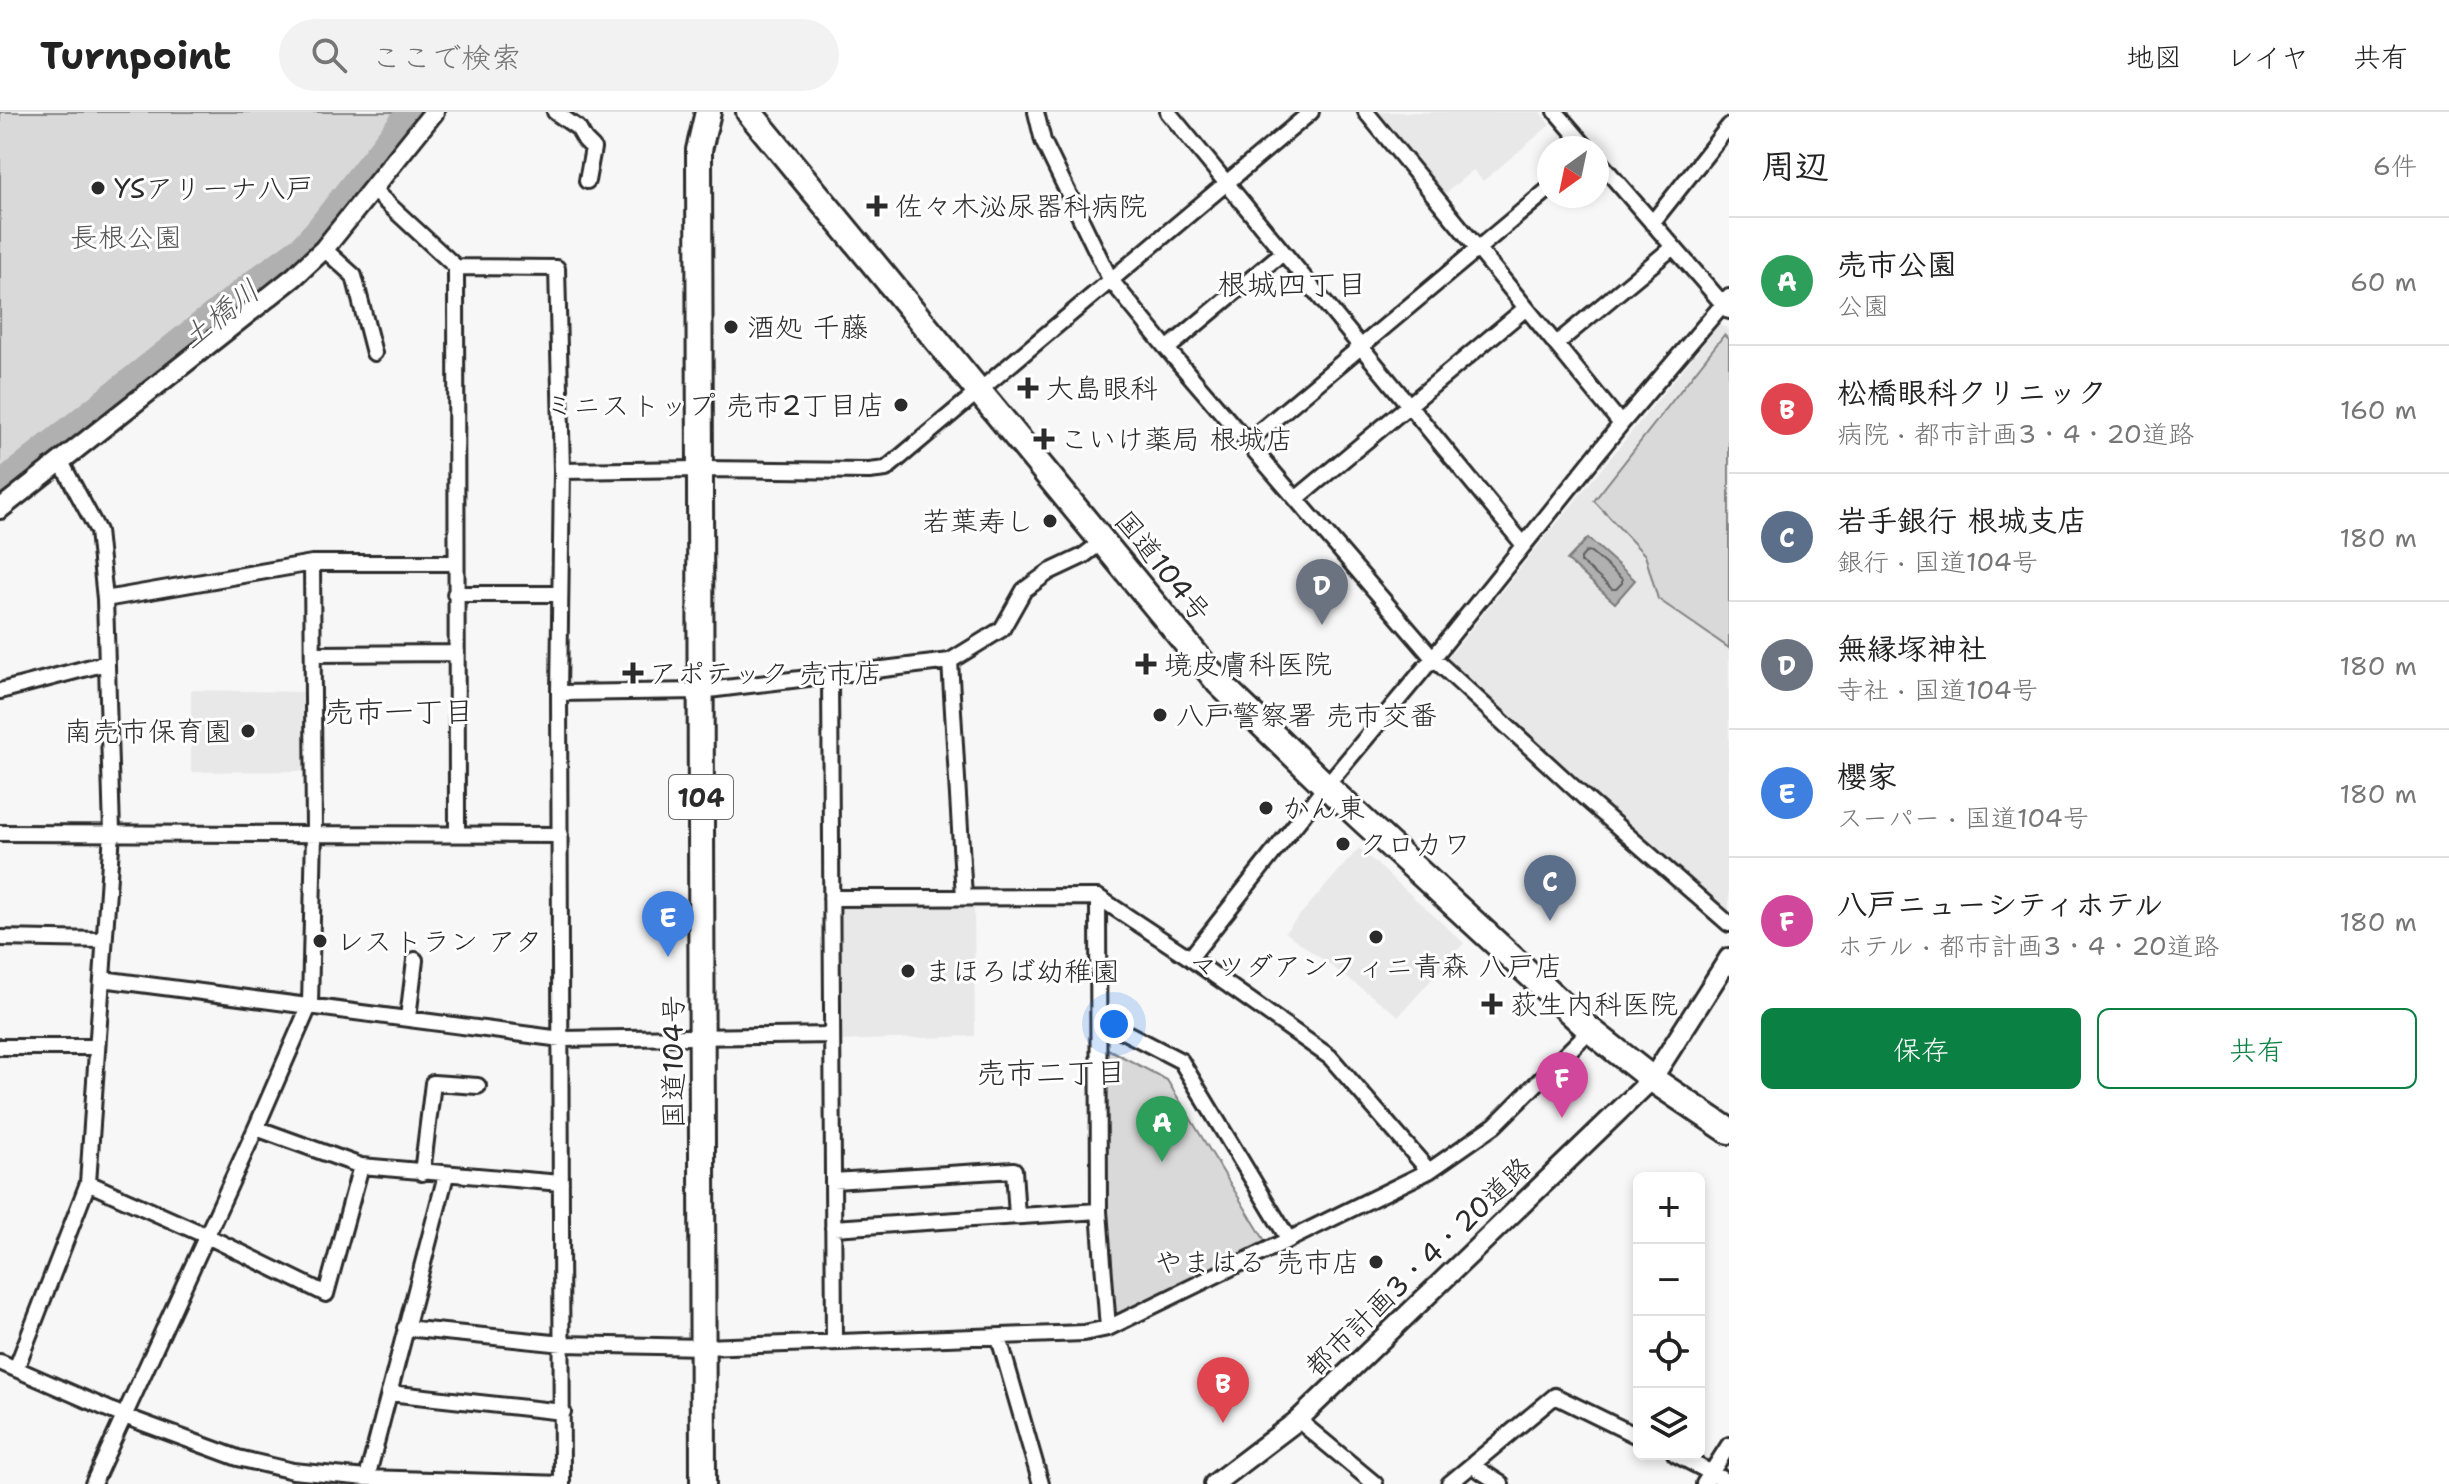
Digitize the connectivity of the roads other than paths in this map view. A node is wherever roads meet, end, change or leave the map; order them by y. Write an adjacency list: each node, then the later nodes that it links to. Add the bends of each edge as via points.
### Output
1 (434, 112): 15 (street)
2 (555, 112): 13 (street, via 578,128 593,148)
3 (708, 112): 35 (highway, 国道104号 / 104, via 699,150)
4 (749, 112): 30 (highway, 国道104号)
5 (1036, 112): 23 (street, via 1043,141)
6 (1168, 112): 14 (street)
7 (1311, 112): 14 (street)
8 (1366, 112): 19 (street)
9 (1556, 112): 11 (street)
10 (1729, 126): 17 (street)
11 (1577, 136)
12 (1609, 173): 17 (street)
13 (587, 181)
14 (1227, 183): 21 (street); 23 (street)
15 (373, 190): 20 (street); 22 (street)
16 (1537, 199): 19 (street)
17 (1652, 223): 18 (street)
18 (1673, 247): 24 (street); 26 (street)
19 (1478, 248): 25 (street); 27 (street)
20 (324, 249): 29 (street, via 354,276); 34 (street)
21 (1283, 252): 27 (street); 28 (street)
22 (456, 267): 36 (street, via 557,268); 42 (street)
23 (1110, 279): 28 (street); 30 (street)
24 (1727, 304): 32 (street)
25 (1526, 308): 26 (street); 31 (street)
26 (1556, 344): 32 (street)
27 (1361, 347): 31 (street); 33 (street)
28 (1167, 349): 33 (street)
29 (374, 353)
30 (978, 391): 35 (street, via 886,469); 39 (highway, 国道104号)
31 (1409, 405): 37 (street); 40 (street)
32 (1621, 424): 40 (street)
33 (1247, 442): 37 (street)
34 (61, 462): 38 (street); 45 (street, via 98,531)
35 (699, 469): 36 (street); 53 (highway, 国道104号 / 104)
36 (562, 471): 44 (street)
37 (1296, 499): 48 (street)
38 (0, 509)
39 (1103, 541): 49 (street, via 1024,590 1002,629); 55 (highway, 国道104号, via 1219,683)
40 (1523, 544): 48 (street)
41 (312, 563): 42 (street); 45 (street); 47 (street)
42 (455, 563): 43 (street)
43 (455, 594): 44 (street); 46 (street)
44 (560, 594): 54 (street)
45 (105, 599): 50 (street)
46 (456, 653): 47 (street); 59 (street)
47 (313, 654): 58 (street)
48 (1433, 658): 55 (street); 64 (street)
49 (950, 661): 51 (street); 61 (street)
50 (106, 663): 52 (street); 56 (street)
51 (830, 675): 53 (street); 63 (street)
52 (0, 691)
53 (700, 691): 54 (street); 76 (highway, 国道104号 / 104)
54 (559, 693): 60 (street)
55 (1326, 786): 67 (street); 74 (highway, 国道104号)
56 (112, 832): 57 (street); 58 (street); 66 (street)
57 (0, 833)
58 (314, 833): 59 (street); 71 (street)
59 (457, 834): 60 (street)
60 (560, 835): 77 (street)
61 (964, 897): 62 (street); 63 (street)
62 (1098, 897): 67 (street); 73 (street)
63 (831, 898): 75 (street)
64 (1729, 924)
65 (0, 938): 66 (street)
66 (103, 940): 70 (street)
67 (1190, 958): 85 (street, via 1330,1057)
68 (1729, 958): 80 (street, 都市計画3・4・20道路)
69 (415, 960): 72 (street)
70 (102, 979): 71 (street); 79 (street)
71 (310, 1004): 72 (street); 82 (street)
72 (408, 1018): 77 (street)
73 (1100, 1024): 91 (street); 95 (street, via 1181,1061)
74 (1590, 1030): 80 (highway, 国道104号); 85 (street, via 1495,1125)
75 (831, 1035): 76 (street); 88 (street)
76 (703, 1037): 77 (street); 101 (highway, 国道104号 / 104)
77 (561, 1039): 90 (street)
78 (0, 1047): 79 (street)
79 (97, 1047): 89 (street)
80 (1652, 1079): 83 (highway, 国道104号); 107 (street, 都市計画3・4・20道路)
81 (478, 1086): 86 (street, via 433,1083)
82 (256, 1128): 84 (street); 94 (street)
83 (1729, 1131)
84 (361, 1166): 86 (street); 94 (street, via 326,1294)
85 (1429, 1171): 95 (street)
86 (422, 1173): 87 (street)
87 (446, 1175): 90 (street); 96 (street)
88 (833, 1181): 92 (street, via 1014,1170); 93 (street)
89 (88, 1183): 94 (street); 103 (street)
90 (561, 1183): 100 (street)
91 (1099, 1211): 92 (street); 97 (street)
92 (1017, 1216): 93 (street)
93 (833, 1228): 99 (street)
94 (207, 1236): 106 (street)
95 (1289, 1240): 97 (street)
96 (405, 1328): 100 (street); 104 (street)
97 (1108, 1328): 98 (street)
98 (999, 1338): 99 (street); 118 (street)
99 (834, 1342): 101 (street)
100 (563, 1344): 101 (street); 105 (street)
101 (704, 1347): 117 (highway, 国道104号 / 104)
102 (0, 1362): 103 (street)
103 (16, 1369): 106 (street)
104 (389, 1393): 105 (street); 112 (street)
105 (563, 1412): 116 (street)
106 (124, 1416): 112 (street, via 238,1458 293,1471); 115 (street)
107 (1298, 1420): 119 (street, 都市計画3・4・20道路); 120 (street)
108 (1633, 1434): 111 (street, via 1555,1396)
109 (1729, 1445): 113 (street)
110 (1683, 1460): 113 (street)
111 (1473, 1466): 121 (street); 122 (street)
112 (367, 1478): 116 (street)
113 (1708, 1478): 114 (street)
114 (1729, 1482)
115 (93, 1484)
116 (562, 1484)
117 (703, 1484)
118 (1041, 1484)
119 (1214, 1484)
120 (1375, 1484)
121 (1449, 1484)
122 (1501, 1484)

